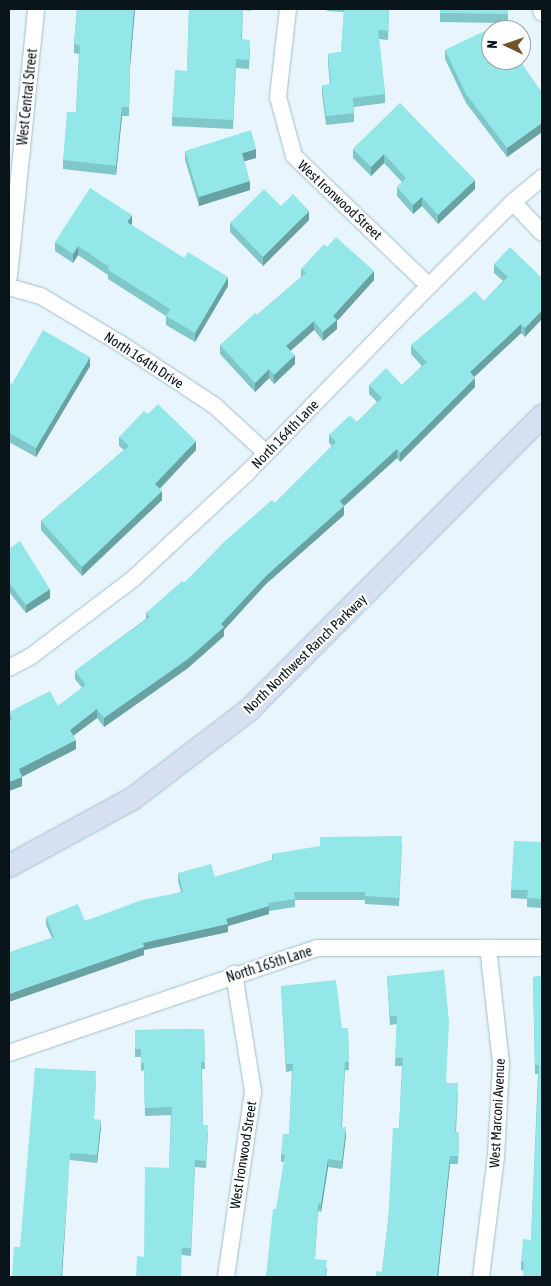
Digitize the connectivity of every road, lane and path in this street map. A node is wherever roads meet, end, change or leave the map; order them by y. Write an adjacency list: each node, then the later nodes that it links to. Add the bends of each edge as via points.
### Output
1 (36, 9): 8 (street, West Central Street)
2 (288, 9): 9 (street, West Ironwood Street, via 278,98 294,156)
3 (541, 9): 4 (street)
4 (542, 13)
5 (542, 178): 6 (street, North 164th Lane)
6 (513, 202): 7 (street); 9 (street, North 164th Lane)
7 (542, 233)
8 (9, 276)
9 (429, 286): 12 (street, North 164th Lane)
10 (9, 287): 12 (street, North 164th Drive, via 41,296 121,344 215,406)
11 (542, 416): 14 (main road, North Northwest Ranch Parkway, via 250,710 132,799)
12 (266, 453): 13 (street, North 164th Lane, via 134,578 30,657)
13 (9, 668)
14 (9, 866)
15 (488, 948): 16 (street, North 165th Lane); 17 (street, North 165th Lane, via 317,948); 20 (street, West Marconi Avenue, via 501,1062 496,1156)
16 (542, 948)
17 (234, 974): 18 (street, North 165th Lane); 19 (street, West Ironwood Street, via 253,1091)
18 (9, 1053)
19 (226, 1277)
20 (481, 1277)

